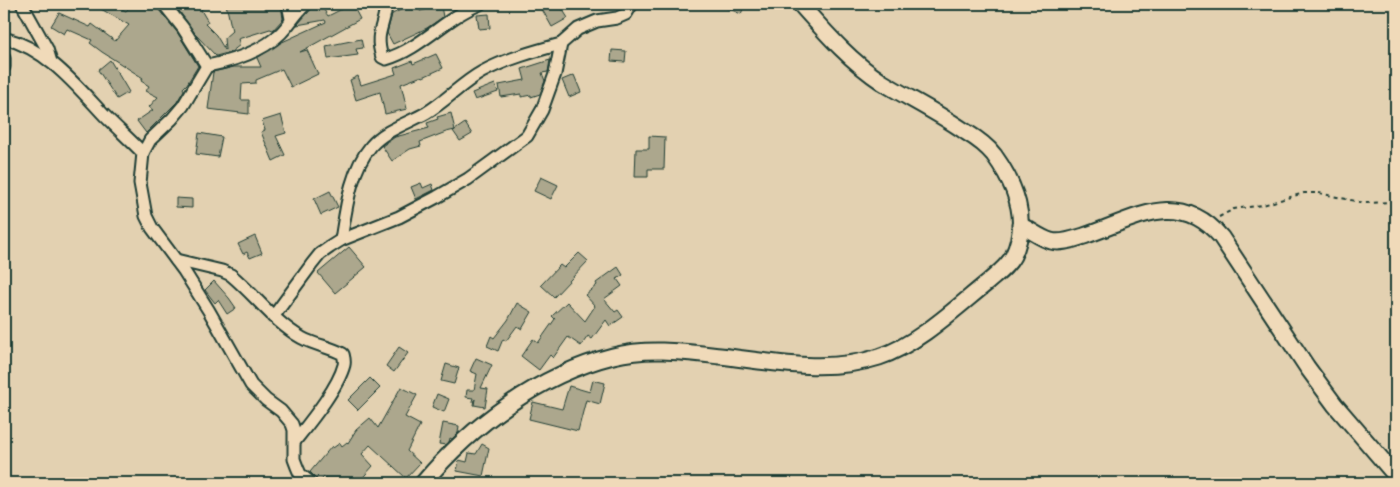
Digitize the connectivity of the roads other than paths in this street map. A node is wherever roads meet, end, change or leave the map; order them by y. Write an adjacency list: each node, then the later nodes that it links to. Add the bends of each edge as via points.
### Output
1 (22, 4): 13 (street)
2 (164, 4): 14 (street)
3 (288, 4): 9 (street)
4 (306, 4): 9 (street)
5 (386, 4): 6 (street, via 378,46 386,59 432,35)
6 (480, 4)
7 (632, 4): 11 (street, via 626,14 578,29)
8 (800, 4): 17 (street, via 829,38 862,67 954,123 992,153 1011,182 1021,216)
9 (291, 19): 14 (street, via 280,34 254,51)
10 (4, 38): 13 (street, via 15,40)
11 (561, 44): 18 (street, via 555,74 542,110 527,136 437,197); 18 (street, via 482,72 427,112 381,137 363,158 351,188)
12 (4, 58): 15 (street)
13 (51, 62): 16 (street, via 77,84)
14 (207, 66): 16 (street, via 183,106 150,140)
15 (4, 67)
16 (143, 153): 19 (street, via 140,183 146,216)
17 (1020, 225): 22 (street, via 1050,241 1061,241 1100,231 1155,210 1184,213 1210,224 1335,405); 24 (street, via 1019,241 1012,258 1000,272 932,327 879,357 824,366 680,352 636,351 612,356 577,367 521,396 462,443)
18 (341, 240): 20 (street, via 320,254)
19 (176, 260): 20 (street, via 231,275); 21 (street, via 251,385 281,410 292,424)
20 (273, 317): 21 (street, via 304,339 332,348 345,360 315,416)
21 (295, 441): 23 (street, via 297,468)
22 (1396, 476)
23 (311, 483)
24 (423, 483)

